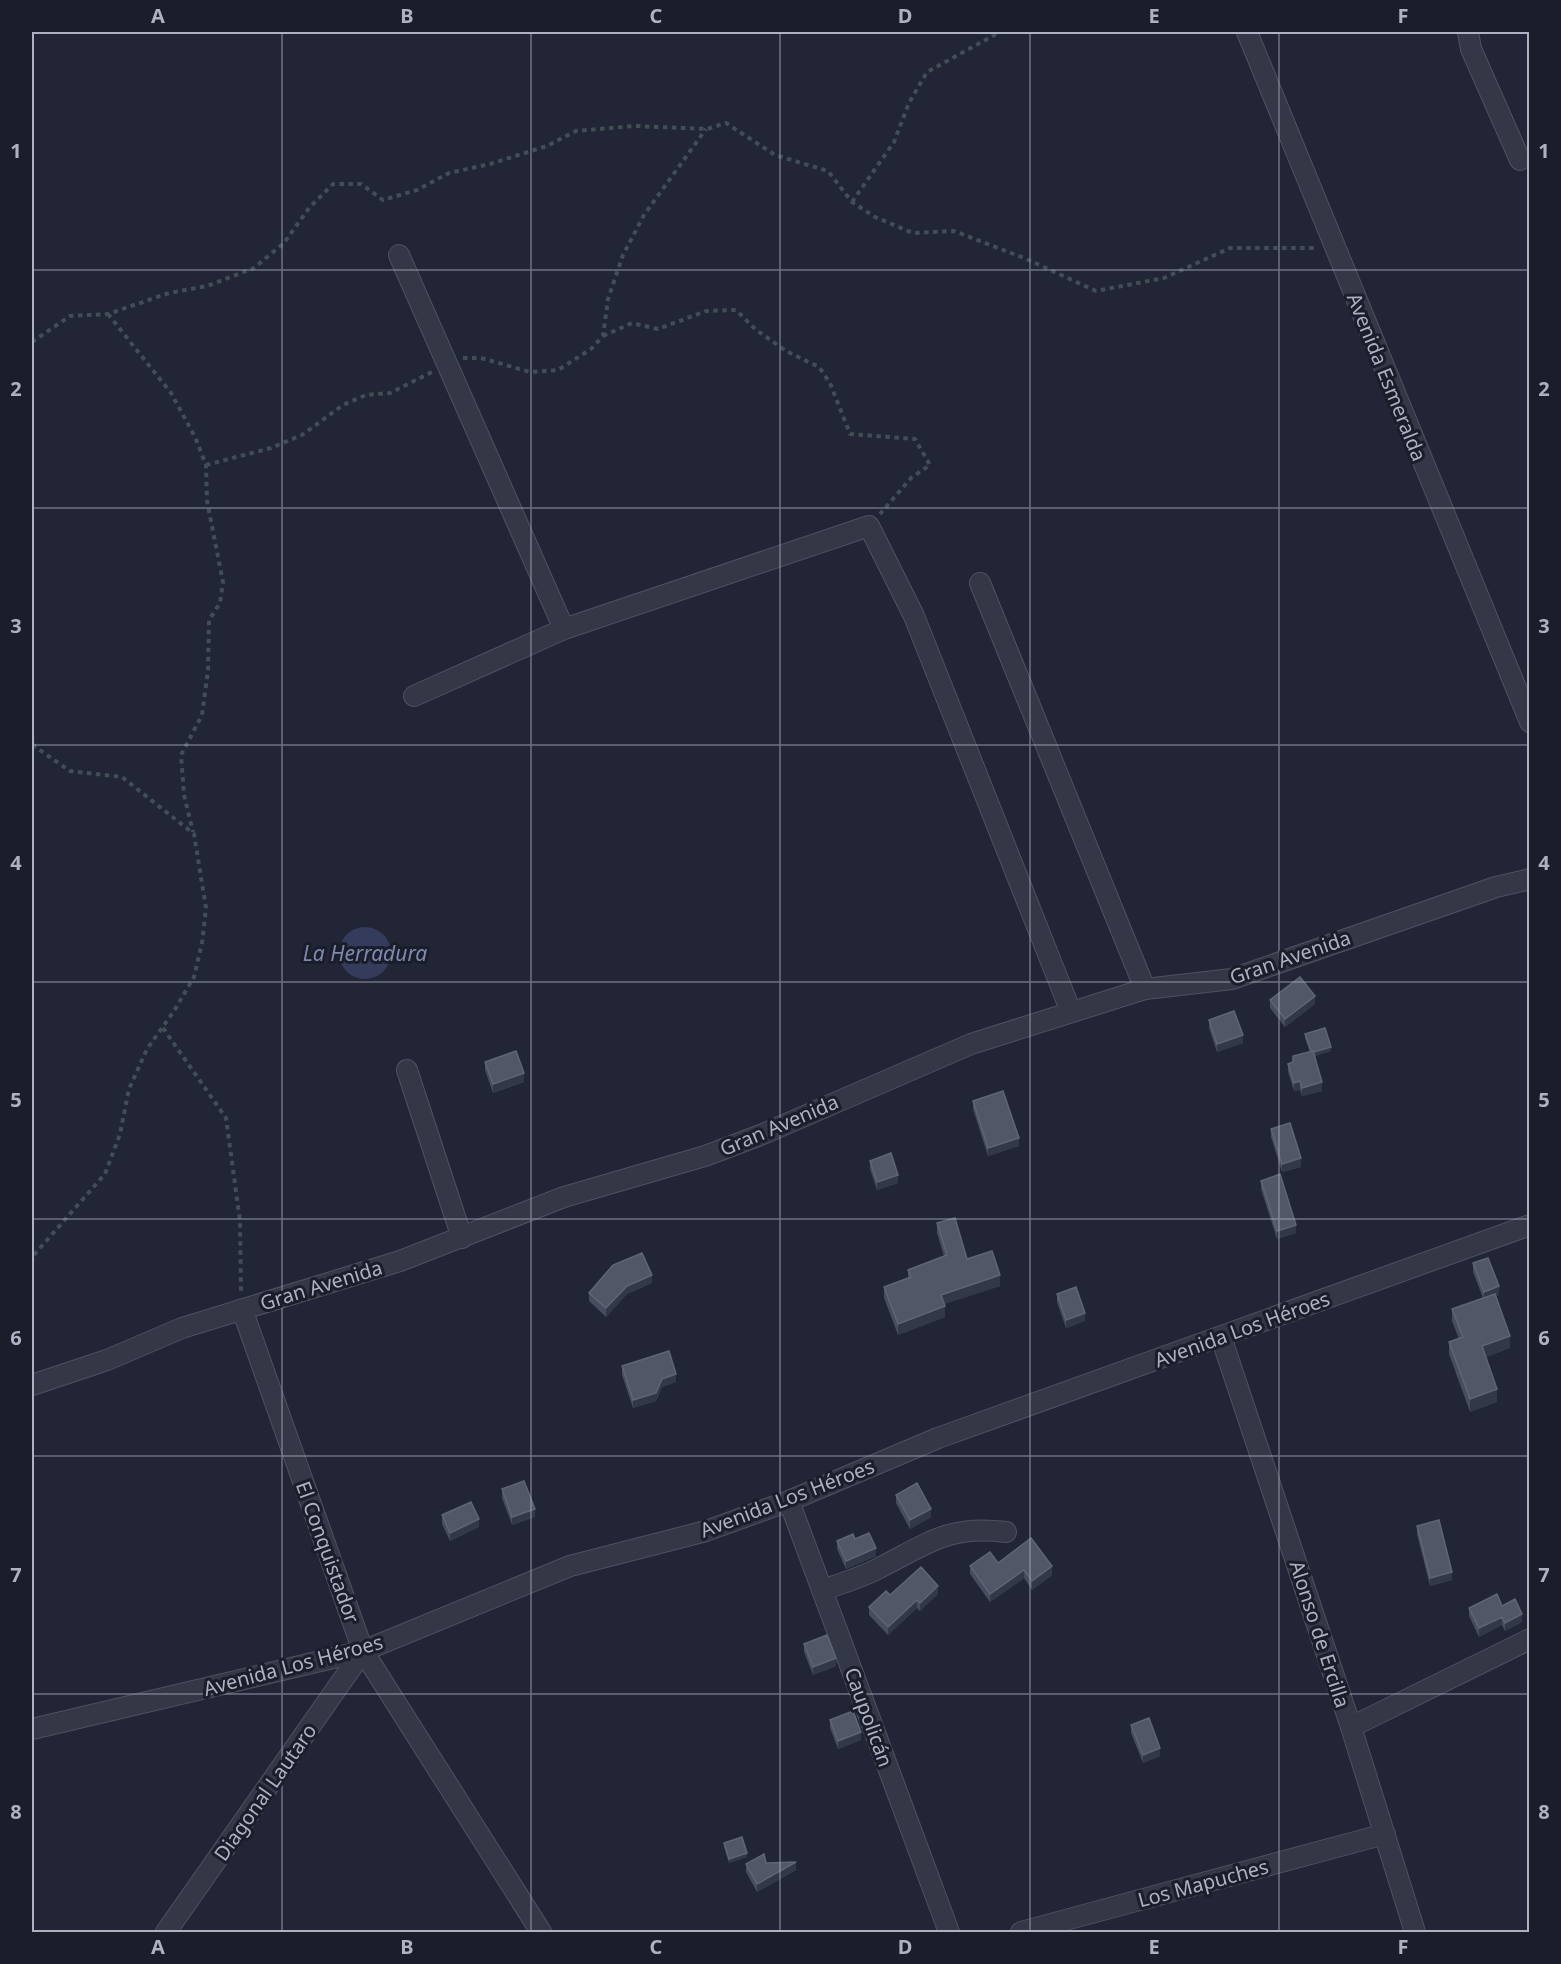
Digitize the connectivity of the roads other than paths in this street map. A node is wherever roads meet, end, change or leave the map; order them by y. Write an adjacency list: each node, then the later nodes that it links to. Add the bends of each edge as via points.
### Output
1 (1247, 32): 8 (street, Avenida Esmeralda)
2 (1467, 32): 3 (street)
3 (1520, 160)
4 (399, 255): 6 (street)
5 (980, 583): 10 (street)
6 (564, 629): 7 (street); 11 (street, via 869,526 914,616)
7 (414, 696)
8 (1530, 722)
9 (1530, 879): 10 (street, Gran Avenida, via 1232,979)
10 (1145, 989): 11 (street, Gran Avenida)
11 (1071, 1012): 14 (street, Gran Avenida, via 971,1044 705,1156 564,1197)
12 (407, 1070): 14 (street)
13 (1530, 1225): 16 (street, Avenida Los Héroes)
14 (462, 1238): 15 (street, Gran Avenida)
15 (242, 1309): 17 (street, Gran Avenida); 22 (street, El Conquistador)
16 (1221, 1337): 18 (street, Avenida Los Héroes, via 938,1438); 23 (street, Alonso de Ercilla)
17 (32, 1385)
18 (789, 1501): 20 (street, Caupolicán); 22 (street, Avenida Los Héroes, via 706,1531 570,1566)
19 (1006, 1532): 20 (street, via 971,1530 936,1538 864,1575)
20 (822, 1590): 28 (street, Caupolicán)
21 (1530, 1639): 23 (street)
22 (363, 1651): 24 (street, Avenida Los Héroes); 26 (street, Diagonal Lautaro); 27 (street, El Conquistador)
23 (1351, 1727): 25 (street, Alonso de Ercilla)
24 (32, 1729)
25 (1385, 1834): 29 (street, Los Mapuches); 30 (street, Alonso de Ercilla)
26 (166, 1932)
27 (540, 1932)
28 (949, 1932)
29 (1021, 1932)
30 (1415, 1932)

